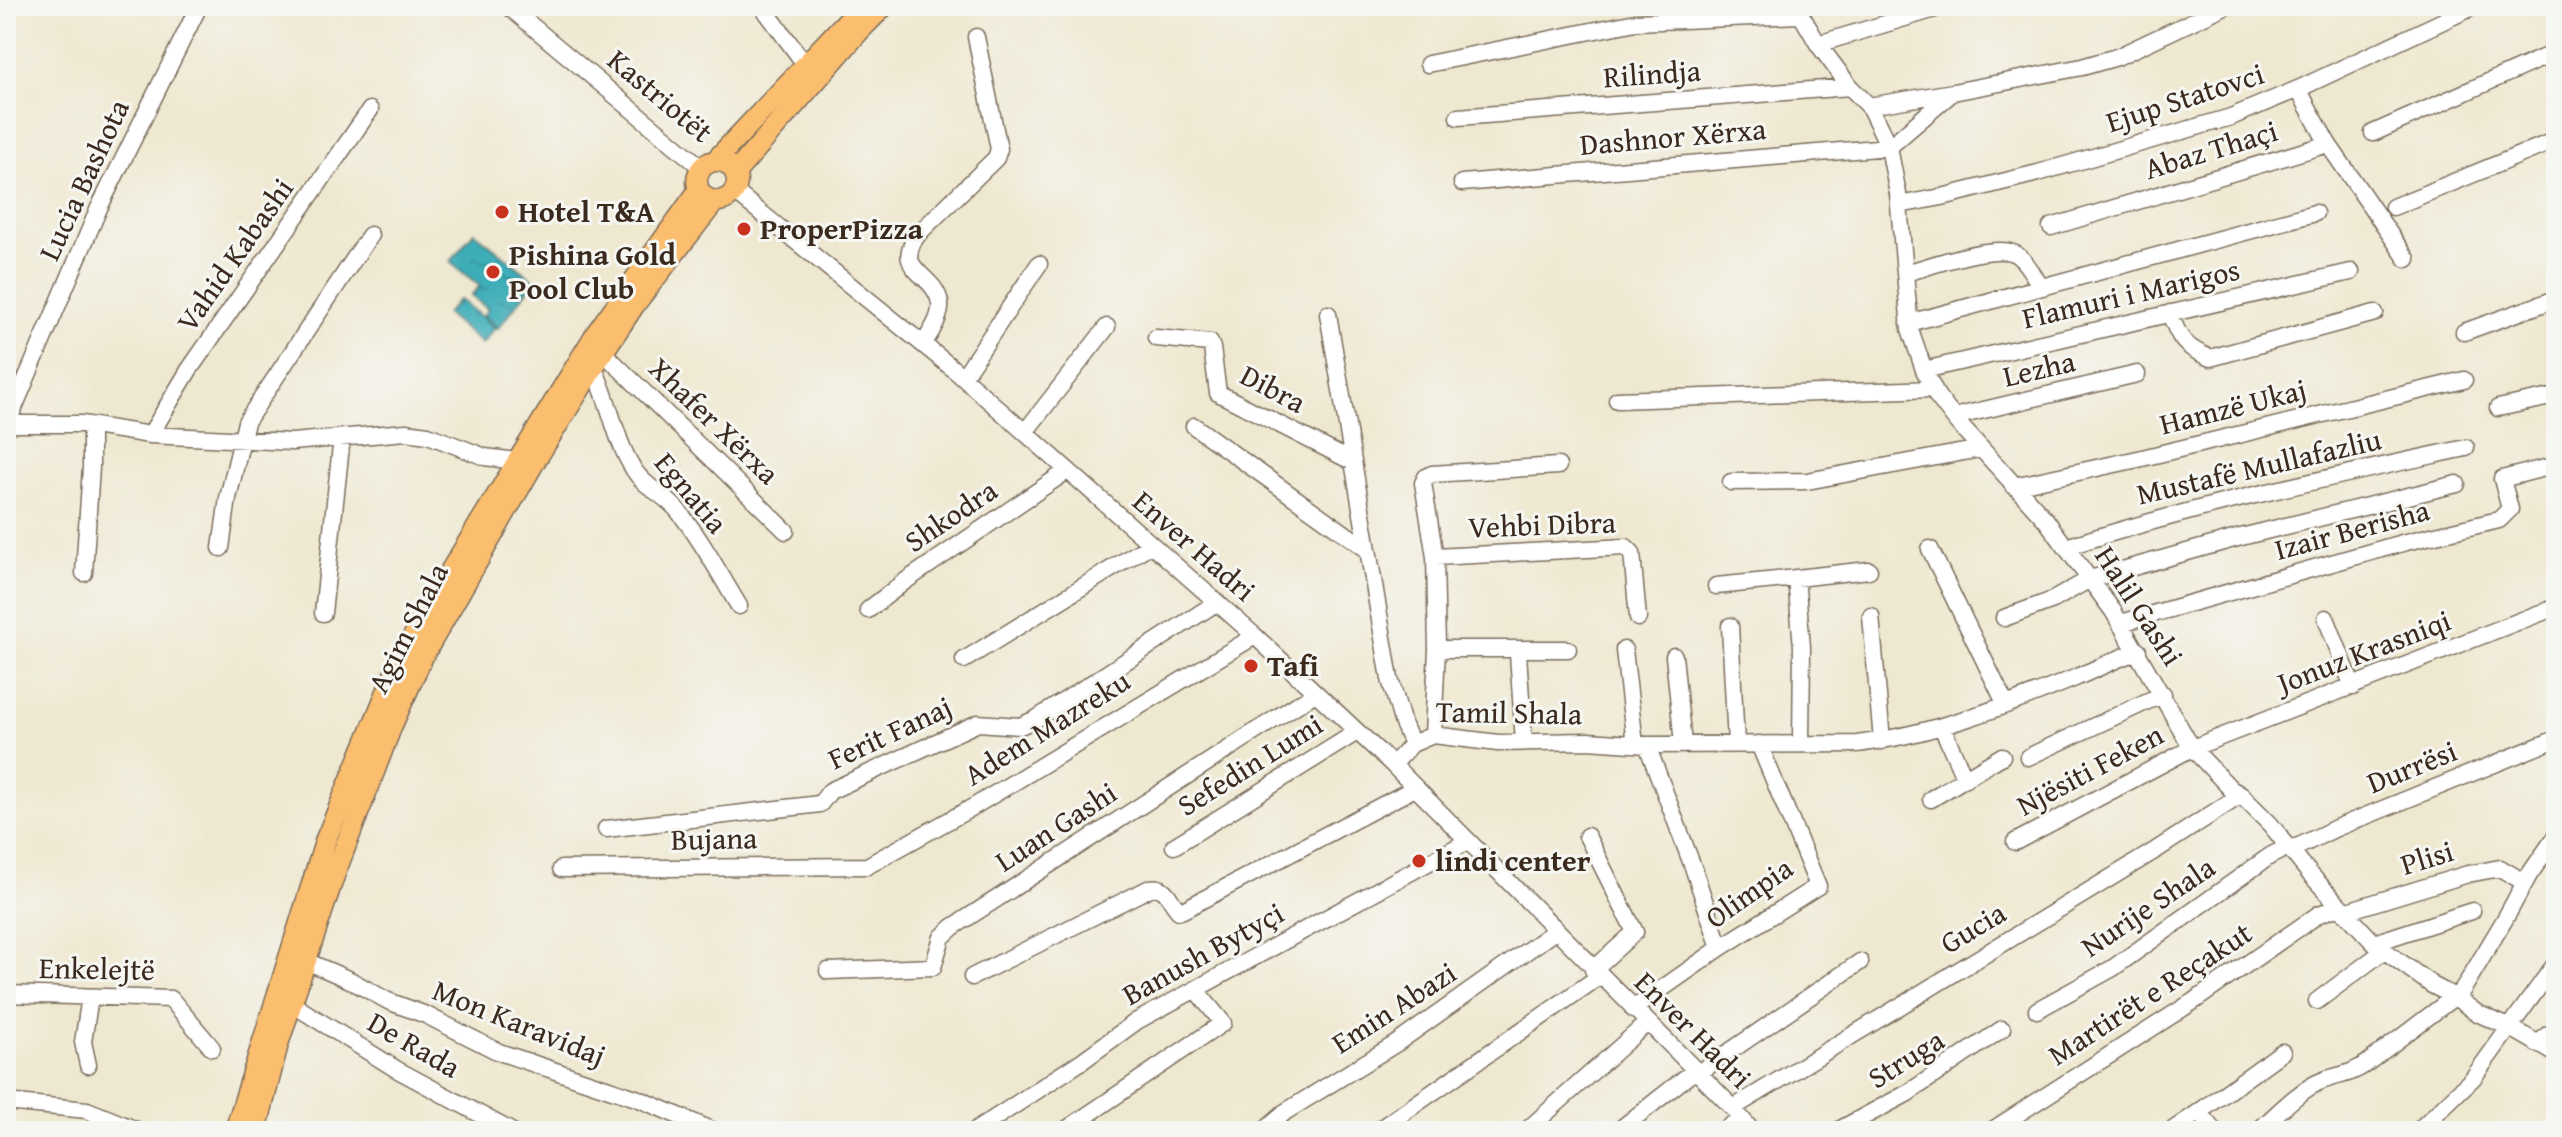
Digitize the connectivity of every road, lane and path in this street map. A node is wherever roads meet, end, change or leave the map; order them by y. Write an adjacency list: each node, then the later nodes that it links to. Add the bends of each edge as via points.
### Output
1 (199, 6): 58 (street, Lucia Bashota, via 99,208)
2 (508, 6): 25 (street, Kastriotët)
3 (762, 6): 13 (street)
4 (861, 6): 13 (main road)
5 (884, 6): 26 (main road, Agim Shala)
6 (1945, 6): 11 (street)
7 (2225, 6): 17 (street, via 2117,57)
8 (2475, 6): 16 (street, Ejup Statovci)
9 (1799, 10): 11 (street, Halil Gashi); 14 (street, via 1636,22)
10 (976, 37): 47 (street, via 999,149 910,244 912,265 940,301)
11 (1818, 44): 15 (street, Halil Gashi)
12 (2556, 52): 21 (street)
13 (805, 64): 25 (main road)
14 (1428, 64)
15 (1850, 87): 18 (street, Halil Gashi); 20 (street, Rilindja)
16 (2298, 89): 23 (street, Abaz Thaçi); 29 (street, Ejup Statovci, via 2161,139)
17 (1953, 92): 18 (street); 24 (street)
18 (1869, 106): 24 (street, Halil Gashi)
19 (370, 110): 62 (street, Vahid Kabashi, via 197,357)
20 (1458, 117)
21 (2373, 133)
22 (2556, 140): 30 (street)
23 (2328, 144): 32 (street, Abaz Thaçi); 34 (street)
24 (1889, 147): 27 (street, Dashnor Xërxa); 29 (street, Halil Gashi)
25 (708, 164): 26 (main road, via 726,163); 28 (main road, via 696,180)
26 (735, 182): 28 (main road, Agim Shala, via 729,197); 47 (street, Enver Hadri)
27 (1462, 183)
28 (707, 196): 48 (main road, Agim Shala); 67 (main road, Agim Shala, via 597,332)
29 (1899, 205): 37 (street, Halil Gashi)
30 (2393, 207)
31 (2315, 213): 38 (street)
32 (2051, 227)
33 (370, 235): 64 (street, via 246,422)
34 (2407, 259)
35 (1039, 264): 51 (street)
36 (2351, 272): 40 (street, Flamuri i Marigos)
37 (1905, 273): 38 (street, via 1995,250 2016,253); 43 (street, Halil Gashi)
38 (2040, 286): 43 (street)
39 (2556, 299): 45 (street)
40 (2170, 313): 41 (street, via 2178,336 2210,358); 49 (street, Flamuri i Marigos)
41 (2375, 313)
42 (1328, 314): 68 (street, Dibra)
43 (1909, 323): 49 (street, Halil Gashi)
44 (1107, 327): 61 (street)
45 (2464, 332)
46 (1156, 338): 68 (street, Dibra, via 1210,343 1218,393)
47 (923, 344): 51 (street, Enver Hadri)
48 (598, 360): 75 (street, Xhafer Xërxa); 88 (street, Egnatia, via 601,383 635,473 680,513); 145 (main road, Agim Shala, via 423,656 392,725)
49 (1924, 370): 53 (street, Halil Gashi)
50 (2137, 374): 57 (street, Lezha)
51 (963, 377): 61 (street, Enver Hadri)
52 (2464, 380): 74 (street, Hamzë Ukaj)
53 (1934, 389): 55 (street); 57 (street, Halil Gashi)
54 (2556, 396): 56 (street)
55 (1617, 400)
56 (2498, 408)
57 (1954, 417): 66 (street, Halil Gashi)
58 (7, 424): 59 (street)
59 (91, 426): 62 (street); 83 (street)
60 (1194, 426): 80 (street)
61 (1025, 432): 71 (street, Enver Hadri)
62 (150, 435): 64 (street)
63 (342, 437): 64 (street); 67 (street, via 428,435 485,457); 91 (street)
64 (241, 441): 78 (street)
65 (2466, 448): 77 (street, Mustafë Mullafazliu, via 2183,513)
66 (1980, 449): 72 (street, via 1807,481); 74 (street, Halil Gashi)
67 (516, 461): 173 (main road, Agim Shala, via 429,606 388,689 326,839)
68 (1353, 462): 80 (street, Dibra)
69 (2556, 465): 96 (street, Izair Berisha, via 2502,479 2510,509 2499,520)
70 (1558, 466): 81 (street, Vehbi Dibra, via 1426,477)
71 (1067, 471): 76 (street, Enver Hadri); 90 (street, Shkodra)
72 (1731, 482)
73 (2457, 484): 85 (street)
74 (2014, 486): 77 (street, Halil Gashi)
75 (786, 531)
76 (1150, 545): 87 (street, Enver Hadri); 105 (street)
77 (2066, 547): 85 (street, Halil Gashi)
78 (221, 548)
79 (1930, 549): 109 (street)
80 (1368, 550): 117 (street, Dibra, via 1390,679)
81 (1435, 557): 93 (street, Vehbi Dibra, via 1626,547 1632,553); 99 (street, Vehbi Dibra)
82 (1869, 570): 84 (street)
83 (84, 573)
84 (1796, 578): 86 (street); 116 (street)
85 (2090, 579): 94 (street); 96 (street, Halil Gashi)
86 (1716, 586)
87 (1216, 603): 98 (street, Enver Hadri); 130 (street, Ferit Fanaj, via 1036,719 1020,726 978,723 830,791 820,804)
88 (739, 606)
89 (2556, 607): 106 (street, Jonuz Krasniqi)
90 (868, 610)
91 (323, 613)
92 (1871, 616): 114 (street)
93 (1638, 618)
94 (2004, 618)
95 (2326, 618): 106 (street)
96 (2121, 623): 102 (street, Halil Gashi)
97 (1730, 626): 120 (street)
98 (1255, 636): 107 (street, Enver Hadri); 137 (street, Adem Mazreku)
99 (1437, 649): 100 (street); 112 (street, Vehbi Dibra)
100 (1568, 649)
101 (1624, 650): 118 (street)
102 (2138, 651): 108 (street, Halil Gashi); 109 (street, Tamil Shala)
103 (1518, 654): 115 (street)
104 (1674, 656): 119 (street)
105 (964, 660)
106 (2353, 687): 122 (street, Jonuz Krasniqi)
107 (1315, 693): 111 (street, Enver Hadri); 148 (street, Luan Gashi, via 953,927 942,937 933,967)
108 (2163, 694): 122 (street, Halil Gashi); 124 (street)
109 (2006, 705): 110 (street, Tamil Shala)
110 (1942, 727): 114 (street, Tamil Shala); 126 (street)
111 (1357, 732): 125 (street, Enver Hadri); 135 (street, Sefedin Lumi)
112 (1433, 735): 115 (street, Tamil Shala); 117 (street, Tamil Shala)
113 (2556, 739): 136 (street, Durrësi)
114 (1882, 741): 116 (street, Tamil Shala)
115 (1524, 742): 118 (street, Tamil Shala)
116 (1801, 743): 121 (street, Tamil Shala)
117 (1412, 744): 125 (street, Tamil Shala)
118 (1641, 744): 119 (street, Tamil Shala); 144 (street, via 1693,867)
119 (1683, 744): 120 (street, Tamil Shala)
120 (1736, 744): 121 (street, Tamil Shala)
121 (1759, 744): 144 (street, Olimpia, via 1818,886)
122 (2192, 748): 128 (street, Halil Gashi); 134 (street, Njësiti Feken)
123 (2002, 756): 126 (street)
124 (2028, 757)
125 (1393, 765): 127 (street, Enver Hadri)
126 (1965, 779): 129 (street)
127 (1415, 788): 133 (street, Enver Hadri); 150 (street, via 1183,910 1175,908 1165,890 1150,888)
128 (2241, 795): 136 (street, Halil Gashi); 171 (street, Gucia, via 1951,973)
129 (1931, 799)
130 (606, 829)
131 (1587, 836): 149 (street, Enver Hadri, via 1635,932)
132 (2556, 836): 139 (street)
133 (1468, 841): 142 (street, Enver Hadri); 151 (street, Banush Bytyçi)
134 (2015, 842)
135 (1174, 846)
136 (2290, 849): 140 (street, Halil Gashi); 158 (street, Nurije Shala, via 2270,856 2113,968)
137 (867, 866): 138 (street, Bujana)
138 (561, 869)
139 (2524, 882): 140 (street, Plisi, via 2500,868); 154 (street)
140 (2342, 910): 143 (street, Halil Gashi); 185 (street, Martirët e Reçakut, via 2319,914)
141 (2472, 911): 143 (street)
142 (1555, 931): 149 (street, Enver Hadri); 179 (street, Emin Abazi)
143 (2380, 946): 154 (street, Halil Gashi); 155 (street)
144 (1720, 948): 157 (street, Olimpia)
145 (306, 961): 156 (main road, Agim Shala); 176 (street, Mon Karavidaj, via 499,1052 639,1099)
146 (1860, 962): 168 (street)
147 (2556, 963): 160 (street)
148 (828, 971)
149 (1596, 973): 157 (street, Enver Hadri); 180 (street)
150 (972, 977)
151 (1195, 989): 177 (street, Banush Bytyçi, via 1137,1021); 178 (street, via 1223,1023)
152 (6, 994): 153 (street, Enkelejtë)
153 (90, 997): 164 (street, Enkelejtë, via 171,999); 167 (street, via 83,1042)
154 (2455, 997): 160 (street, Halil Gashi); 188 (street, via 2351,1074 2323,1080)
155 (2317, 1001)
156 (292, 1004): 174 (main road, Agim Shala); 175 (street, De Rada, via 396,1069)
157 (1633, 1009): 159 (street, Enver Hadri)
158 (2037, 1010)
159 (1647, 1023): 168 (street, Enver Hadri); 181 (street)
160 (2511, 1028): 163 (street, Halil Gashi); 189 (street, via 2473,1078)
161 (2002, 1029): 184 (street, Struga, via 1908,1093)
162 (2556, 1029): 163 (street)
163 (2537, 1044): 166 (street, Halil Gashi)
164 (212, 1048)
165 (2282, 1052): 170 (street)
166 (2556, 1054)
167 (88, 1065)
168 (1696, 1072): 171 (street, Enver Hadri); 182 (street)
169 (6, 1102): 172 (street, via 87,1110)
170 (2199, 1112): 186 (street); 187 (street)
171 (1741, 1119): 183 (street, Gucia)
172 (139, 1131)
173 (235, 1131)
174 (256, 1131)
175 (511, 1131)
176 (714, 1131)
177 (975, 1131)
178 (1064, 1131)
179 (1263, 1131)
180 (1377, 1131)
181 (1526, 1131)
182 (1618, 1131)
183 (1723, 1131)
184 (1837, 1131)
185 (1991, 1131)
186 (2171, 1131)
187 (2215, 1131)
188 (2258, 1131)
189 (2418, 1131)

